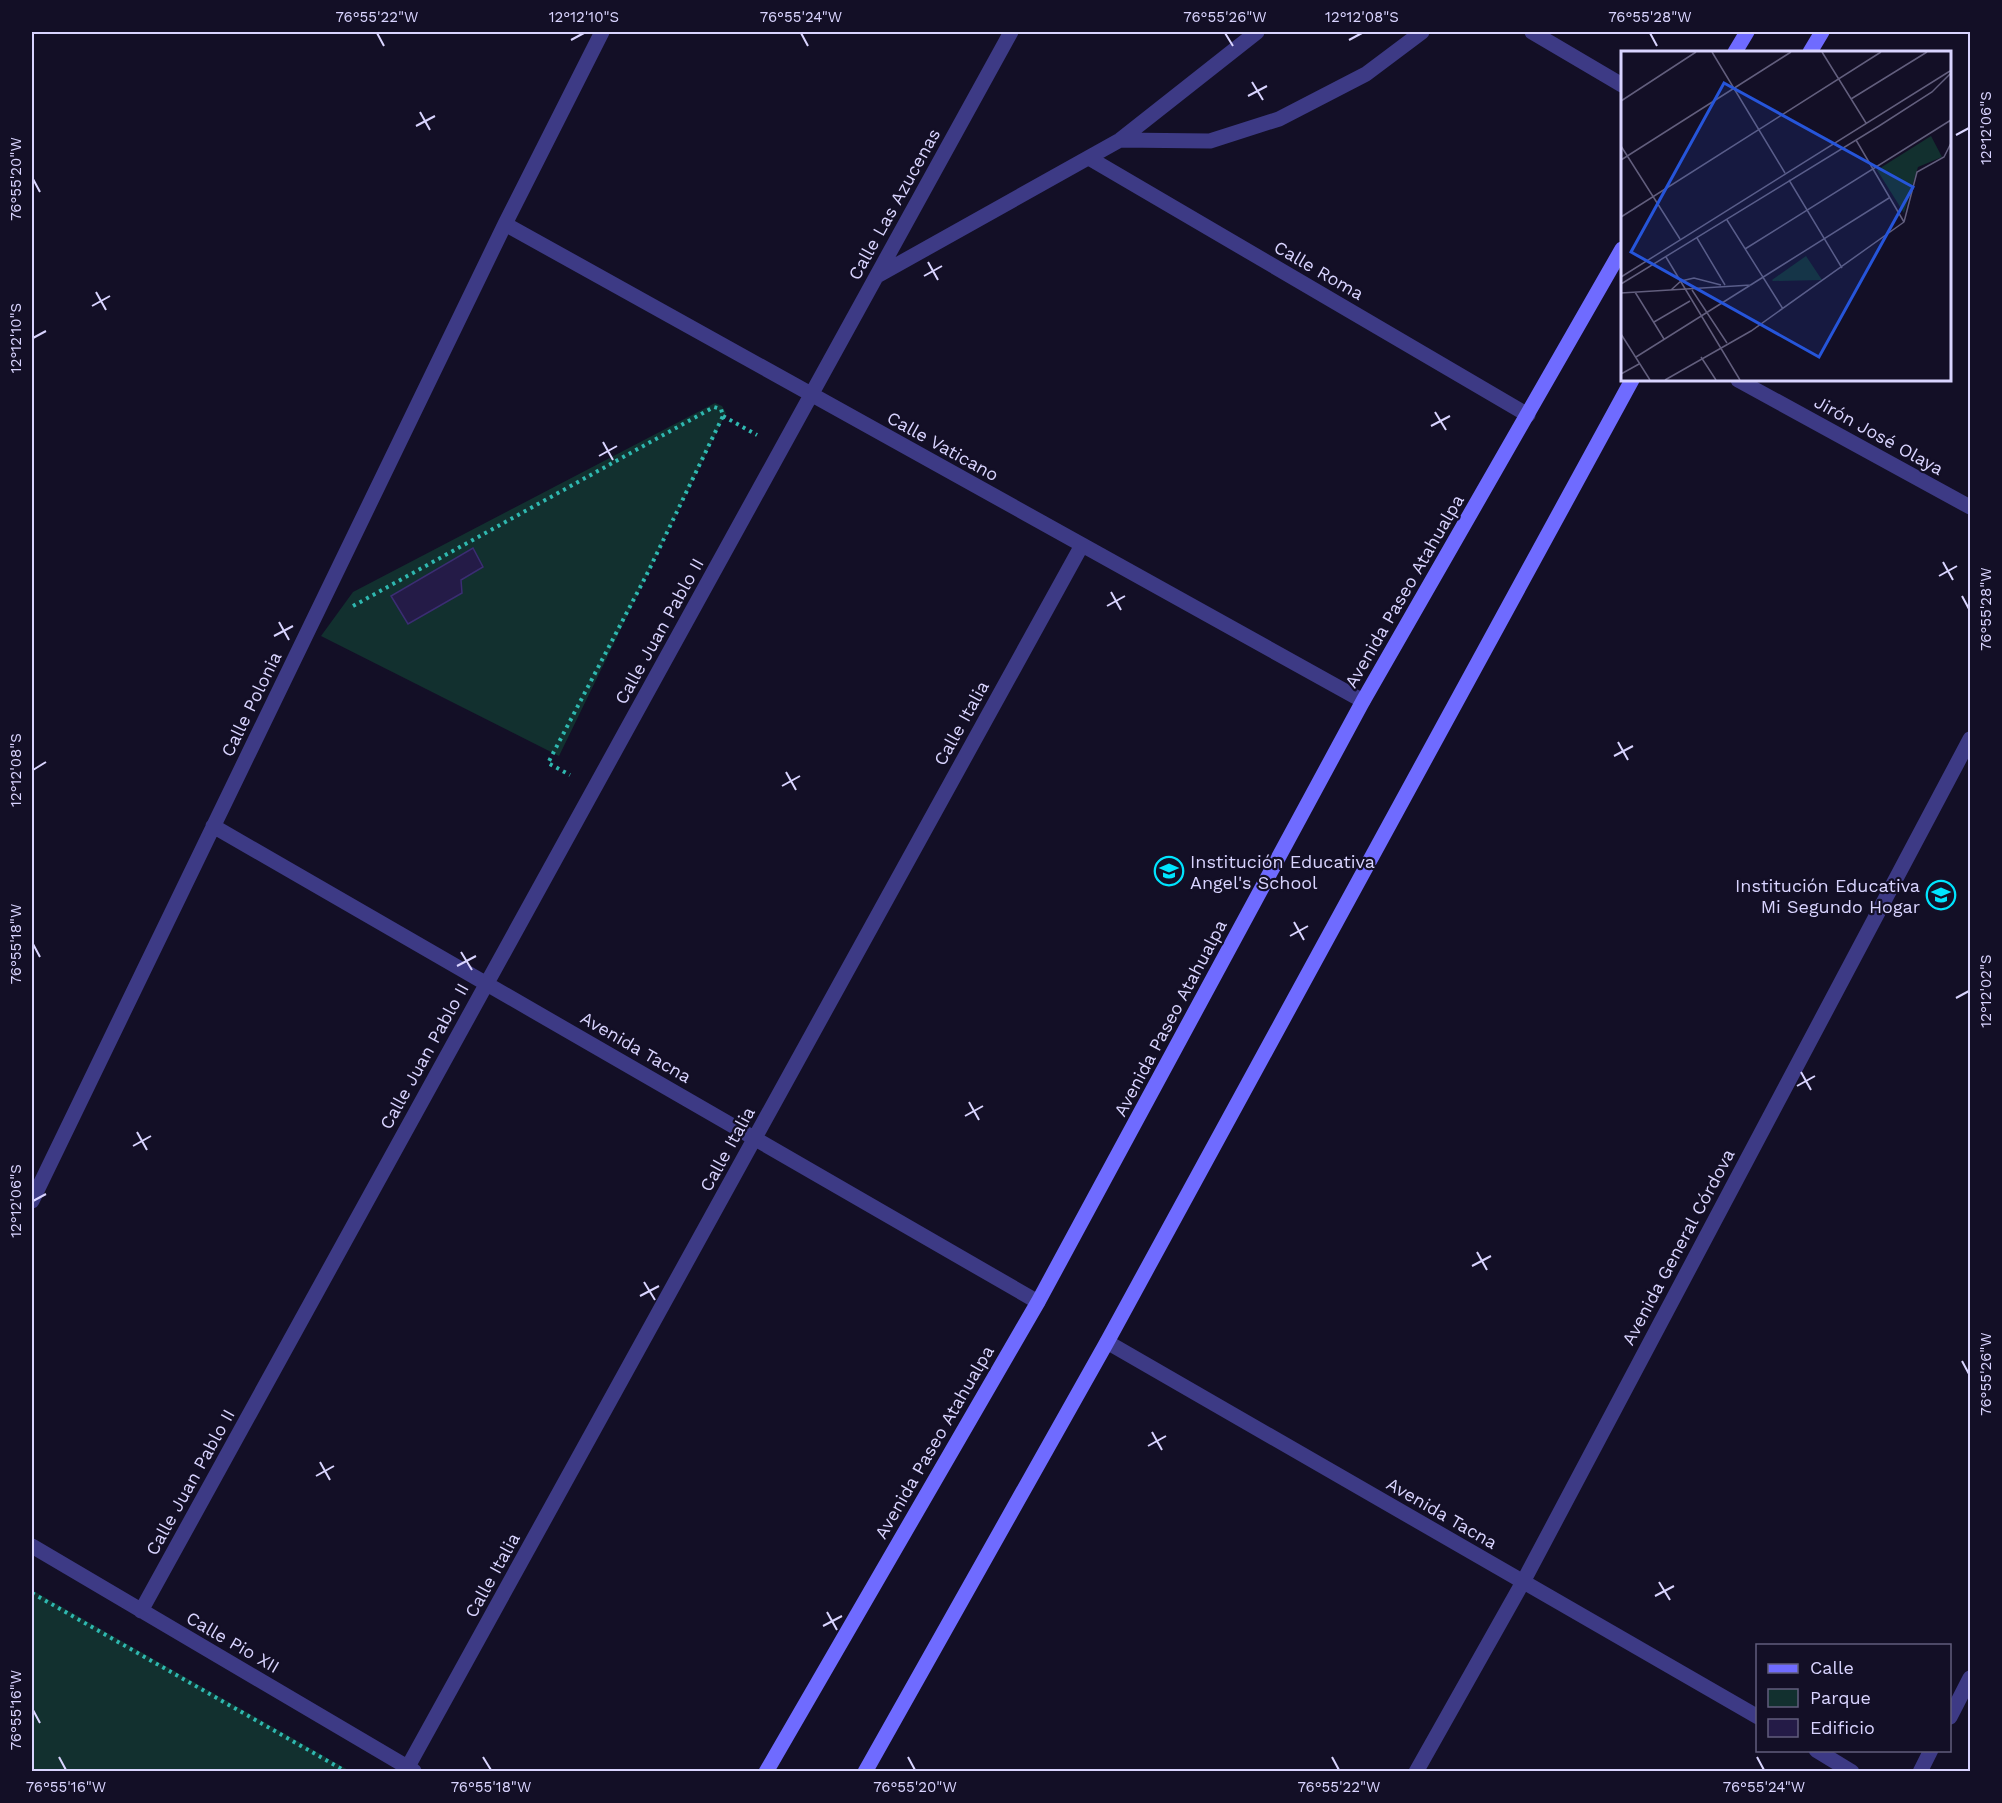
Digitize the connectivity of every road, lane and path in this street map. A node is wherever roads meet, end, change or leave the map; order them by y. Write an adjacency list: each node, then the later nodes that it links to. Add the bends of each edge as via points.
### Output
1 (602, 32): 13 (street, Calle Polonia)
2 (1011, 32): 15 (street, Calle Las Azucenas)
3 (1257, 32): 11 (street)
4 (1422, 32): 11 (street, via 1366,74 1280,119 1210,141)
5 (1532, 32): 10 (street)
6 (1747, 32): 8 (street)
7 (1822, 32): 9 (street)
8 (1735, 51)
9 (1811, 51)
10 (1621, 84)
11 (1120, 140): 12 (street)
12 (1089, 158): 15 (street); 20 (street, Calle Roma)
13 (505, 224): 18 (street, Calle Vaticano); 24 (street, Calle Polonia)
14 (1621, 253): 20 (street, Avenida Paseo Atahualpa)
15 (877, 276): 18 (street, Calle Las Azucenas)
16 (1631, 381): 33 (street)
17 (1740, 381): 22 (street, Jirón José Olaya)
18 (811, 394): 21 (street, Calle Juan Pablo II); 23 (street, Calle Vaticano)
19 (723, 416): 21 (path); 24 (path, via 721,409 714,407); 27 (path, via 646,576 548,763)
20 (1528, 416): 25 (street, Avenida Paseo Atahualpa)
21 (781, 449): 27 (street, Calle Juan Pablo II)
22 (1971, 507)
23 (1082, 545): 25 (street, Calle Vaticano); 30 (street, Calle Italia)
24 (309, 629): 28 (street, Calle Polonia)
25 (1363, 701): 32 (street, Avenida Paseo Atahualpa)
26 (1971, 739): 35 (street, Avenida General Córdova)
27 (594, 788): 29 (street, Calle Juan Pablo II)
28 (213, 826): 29 (street, Avenida Tacna); 31 (street, Calle Polonia)
29 (487, 984): 30 (street, Avenida Tacna); 37 (street, Calle Juan Pablo II)
30 (755, 1138): 32 (street, Avenida Tacna); 43 (street, Calle Italia)
31 (32, 1201)
32 (1038, 1302): 45 (street, Avenida Paseo Atahualpa)
33 (1107, 1342): 35 (street, Avenida Tacna); 46 (street)
34 (32, 1546): 37 (street, Calle Pio XII)
35 (1523, 1582): 40 (street, Avenida Tacna); 47 (street, Avenida General Córdova)
36 (32, 1593): 44 (path)
37 (141, 1611): 43 (street, Calle Pio XII)
38 (1971, 1678): 39 (street)
39 (1951, 1715)
40 (1756, 1716)
41 (1819, 1752): 48 (street)
42 (1930, 1752): 49 (street)
43 (409, 1770)
44 (347, 1772)
45 (766, 1772)
46 (865, 1772)
47 (1416, 1772)
48 (1852, 1772)
49 (1920, 1772)

